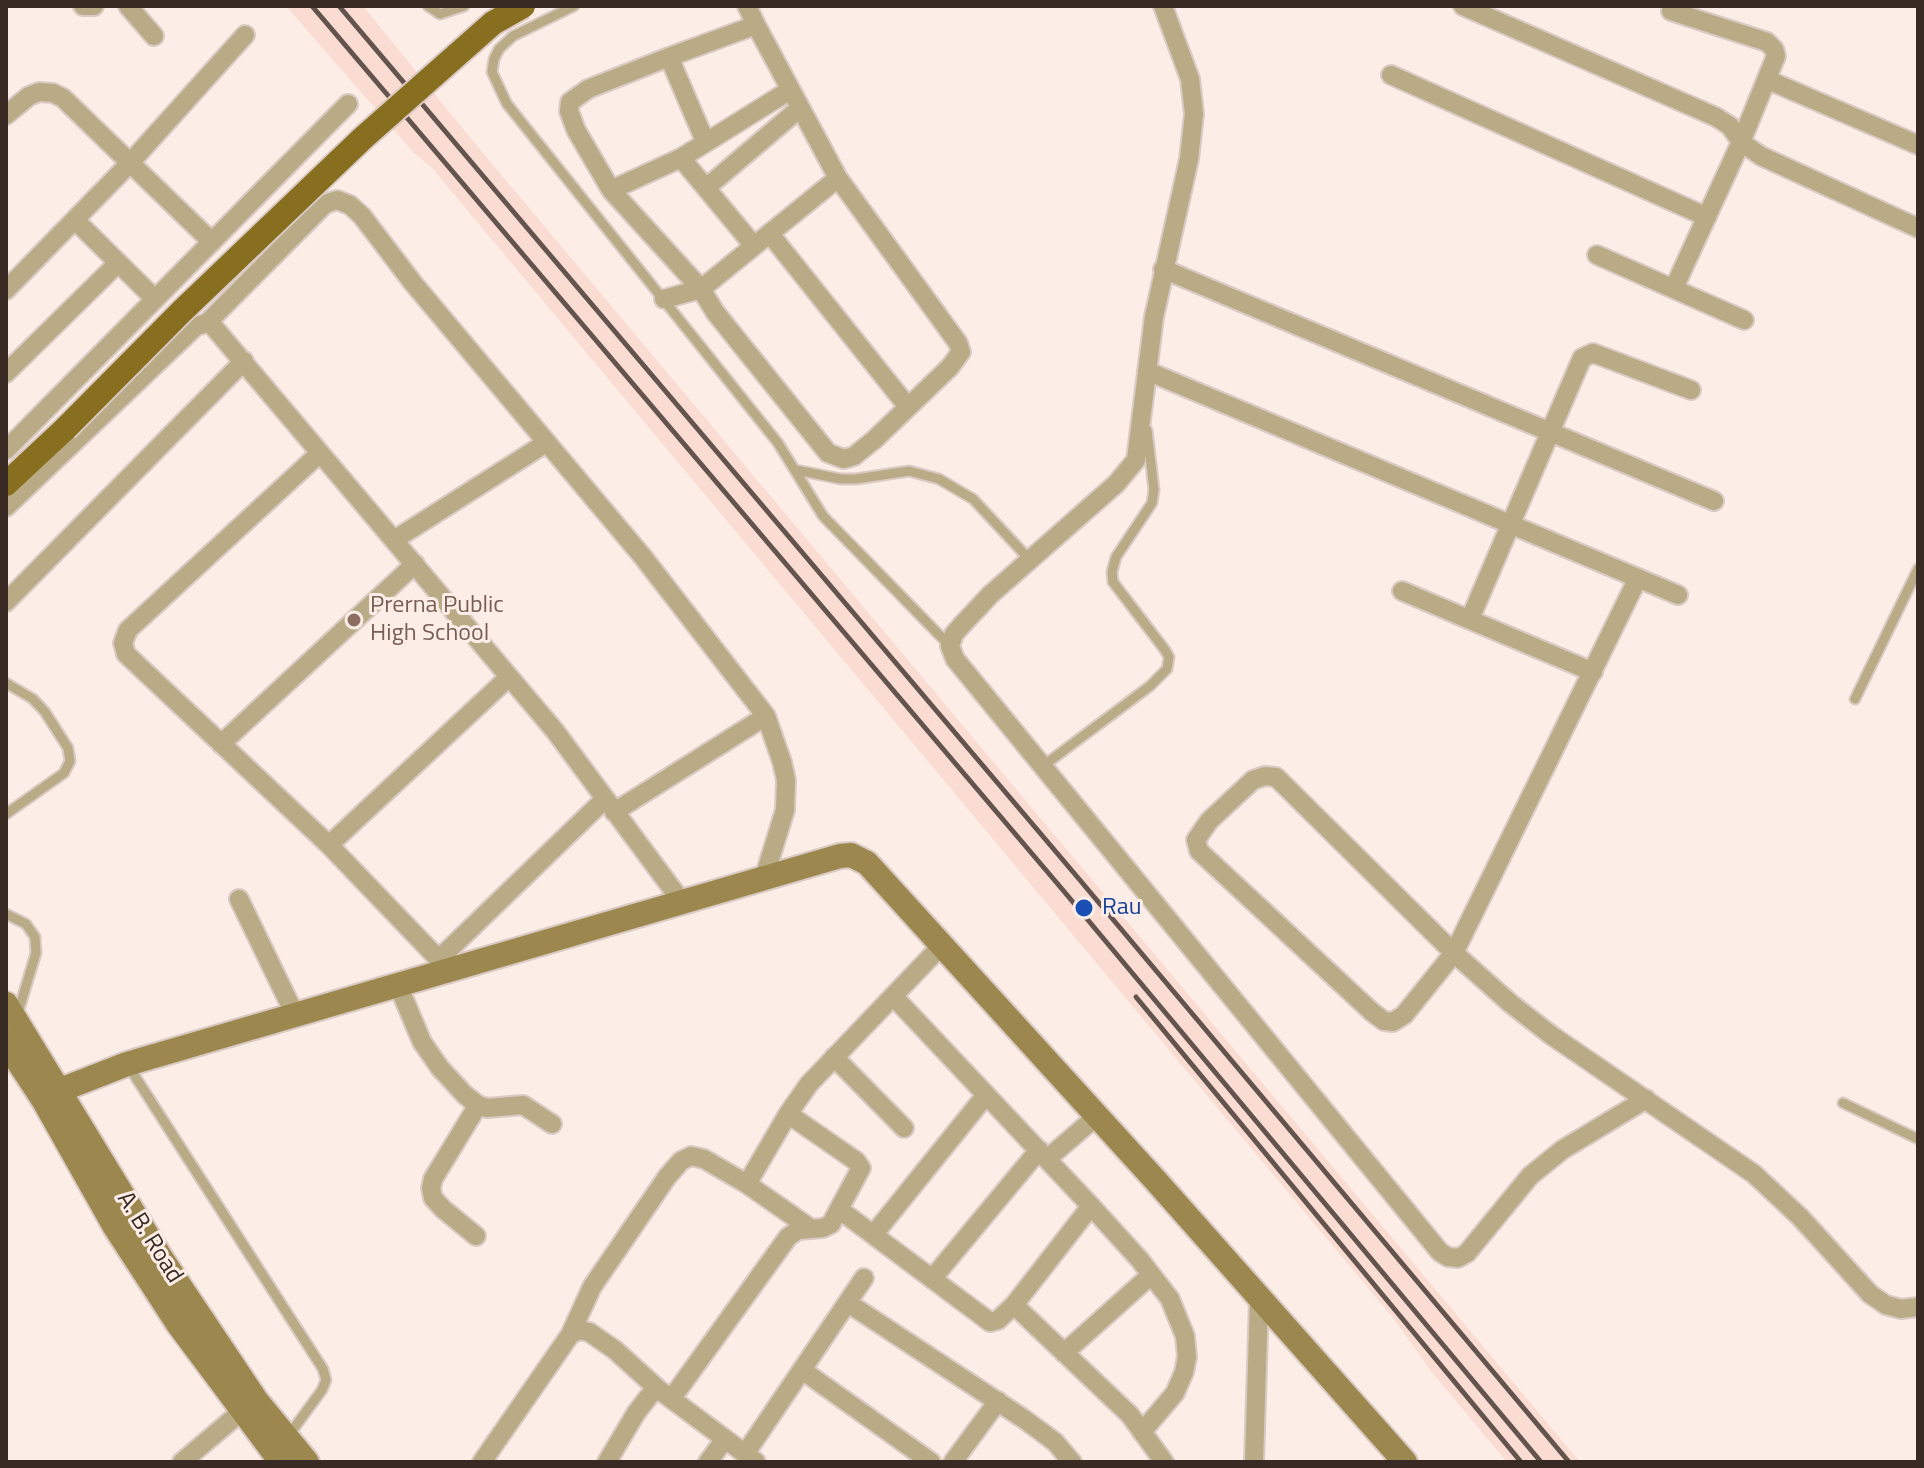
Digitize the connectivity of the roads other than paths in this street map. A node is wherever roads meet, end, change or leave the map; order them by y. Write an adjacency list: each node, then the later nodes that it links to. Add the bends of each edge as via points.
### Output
1 (83, 6): 2 (street)
2 (94, 6)
3 (128, 6): 14 (street)
4 (428, 6): 5 (lane, via 440,14)
5 (464, 6)
6 (523, 6): 57 (main road, bridge, via 493,23 363,138)
7 (574, 6): 43 (lane, via 513,36 499,49 492,72 507,104)
8 (747, 6): 12 (street)
9 (1163, 6): 38 (street, via 1190,79 1194,114)
10 (1463, 6): 23 (street, via 1716,117)
11 (1671, 11): 17 (street, via 1767,42 1776,56)
12 (756, 25): 15 (street); 18 (street)
13 (245, 35): 26 (street)
14 (154, 36)
15 (669, 57): 22 (street); 29 (street, via 588,89 570,102 576,130)
16 (1391, 75): 30 (street)
17 (1768, 80): 23 (street); 24 (street)
18 (790, 90): 20 (street); 22 (street)
19 (348, 104): 34 (street)
20 (800, 108): 27 (street); 28 (street)
21 (6, 115): 26 (street, via 29,96 53,93 81,113)
22 (705, 141): 25 (street)
23 (1741, 142): 30 (street); 32 (street)
24 (1918, 145)
25 (681, 158): 28 (street); 29 (street)
26 (130, 163): 31 (street); 34 (street)
27 (838, 178): 33 (street); 51 (street, via 961,352)
28 (706, 188): 35 (street)
29 (611, 190): 40 (street)
30 (1707, 217): 39 (street)
31 (75, 220): 37 (street); 41 (street)
32 (1918, 228)
33 (770, 234): 35 (street); 51 (street)
34 (212, 242): 42 (street)
35 (754, 246): 40 (street)
36 (1597, 255): 39 (street)
37 (118, 263): 42 (street); 48 (street)
38 (1163, 269): 47 (street); 52 (street)
39 (1674, 288): 44 (street)
40 (701, 289): 43 (street); 51 (street, via 828,453 844,459 854,456)
41 (6, 290)
42 (155, 299): 54 (street)
43 (664, 299): 56 (lane)
44 (1744, 320)
45 (207, 323): 46 (street); 53 (street, via 325,204 337,200 362,216); 59 (street, via 196,326)
46 (244, 361): 55 (street); 68 (street)
47 (1147, 371): 50 (street); 60 (street)
48 (6, 373)
49 (1691, 390): 52 (street, via 1593,353 1582,358)
50 (1143, 405): 62 (street, via 1131,469); 77 (lane, via 1154,490 1147,513 1116,557 1112,572 1113,582 1169,657 1167,669)
51 (908, 407)
52 (1550, 432): 58 (street); 60 (street)
53 (546, 443): 61 (street); 75 (street)
54 (6, 450)
55 (320, 453): 61 (street); 76 (street, via 128,630 123,643 126,654)
56 (796, 470): 62 (lane, via 841,479 909,471 939,479 973,499); 70 (lane, via 841,537)
57 (6, 484)
58 (1714, 501)
59 (6, 507)
60 (1510, 524): 65 (street); 69 (street)
61 (394, 540): 63 (street)
62 (1030, 560): 70 (street, via 962,625)
63 (415, 564): 72 (street); 76 (street)
64 (1918, 569): 74 (lane)
65 (1638, 578): 67 (street); 71 (street)
66 (1402, 591): 69 (street)
67 (1678, 595)
68 (6, 602)
69 (1470, 619): 71 (street)
70 (950, 646): 77 (street, via 955,659)
71 (1593, 672): 86 (street)
72 (508, 678): 78 (street); 80 (street)
73 (6, 683): 79 (lane, via 45,712 68,748 70,761 64,773)
74 (1855, 699)
75 (766, 716): 78 (street); 81 (street, via 786,780 785,810)
76 (221, 744): 80 (street)
77 (1043, 766): 97 (street, via 1448,1257 1467,1253 1530,1176 1562,1150)
78 (610, 806): 83 (street); 87 (street)
79 (6, 814)
80 (329, 845): 87 (street)
81 (764, 878): 83 (street); 85 (street, via 840,856 860,858)
82 (239, 899): 91 (street)
83 (682, 902): 87 (street)
84 (6, 914): 90 (lane, via 26,924 35,937 36,953)
85 (942, 945): 89 (street); 101 (street)
86 (1454, 953): 86 (street, via 1276,777 1253,780 1201,829 1196,840 1208,862 1384,1021 1404,1015); 97 (street, via 1551,1035)
87 (444, 964): 88 (street)
88 (398, 985): 91 (street); 99 (street, via 422,1042)
89 (893, 996): 93 (street); 95 (street)
90 (11, 1012): 96 (street, A. B. Road)
91 (295, 1015): 94 (street)
92 (6, 1043): 96 (street, A. B. Road)
93 (834, 1057): 100 (street); 103 (street)
94 (127, 1064): 96 (street); 127 (lane, via 323,1369 322,1390)
95 (986, 1095): 105 (street); 110 (street)
96 (51, 1096): 124 (street, A. B. Road, via 115,1227); 127 (street, A. B. Road, via 256,1400)
97 (1646, 1099): 118 (street, via 1777,1193 1870,1294 1886,1305)
98 (1843, 1103): 104 (lane)
99 (478, 1105): 102 (street, via 523,1105); 111 (street, via 431,1188 443,1209)
100 (788, 1114): 106 (street); 108 (street, via 861,1168)
101 (1097, 1116): 105 (street); 115 (street)
102 (552, 1124)
103 (904, 1128)
104 (1918, 1139)
105 (1043, 1155): 107 (street); 114 (street)
106 (747, 1184): 109 (street); 119 (street, via 704,1159 691,1156 681,1161 592,1287)
107 (1091, 1206): 112 (street); 117 (street)
108 (840, 1210): 109 (street, via 831,1224); 110 (street)
109 (810, 1228): 122 (street, via 788,1237)
110 (874, 1234): 114 (street)
111 (476, 1236)
112 (1151, 1275): 120 (street); 125 (street, via 1170,1299 1187,1357 1175,1393)
113 (864, 1278): 116 (street)
114 (932, 1279): 117 (street, via 990,1322)
115 (1259, 1301): 138 (street); 139 (street)
116 (848, 1303): 121 (street); 123 (street)
117 (1014, 1305): 120 (street)
118 (1918, 1307)
119 (570, 1335): 122 (street, via 589,1332); 132 (street)
120 (1064, 1353): 125 (street)
121 (802, 1370): 128 (street); 135 (street)
122 (665, 1394): 126 (street); 133 (street, via 650,1395)
123 (998, 1401): 129 (street, via 1055,1442); 136 (street)
124 (242, 1411): 127 (street, A. B. Road); 130 (street)
125 (1142, 1432): 137 (street)
126 (725, 1439): 128 (street); 134 (street)
127 (284, 1450): 131 (street, A. B. Road)
128 (750, 1458)
129 (1067, 1459)
130 (182, 1462)
131 (307, 1462)
132 (482, 1462)
133 (607, 1462)
134 (708, 1462)
135 (931, 1462)
136 (953, 1462)
137 (1164, 1462)
138 (1254, 1462)
139 (1405, 1462)

